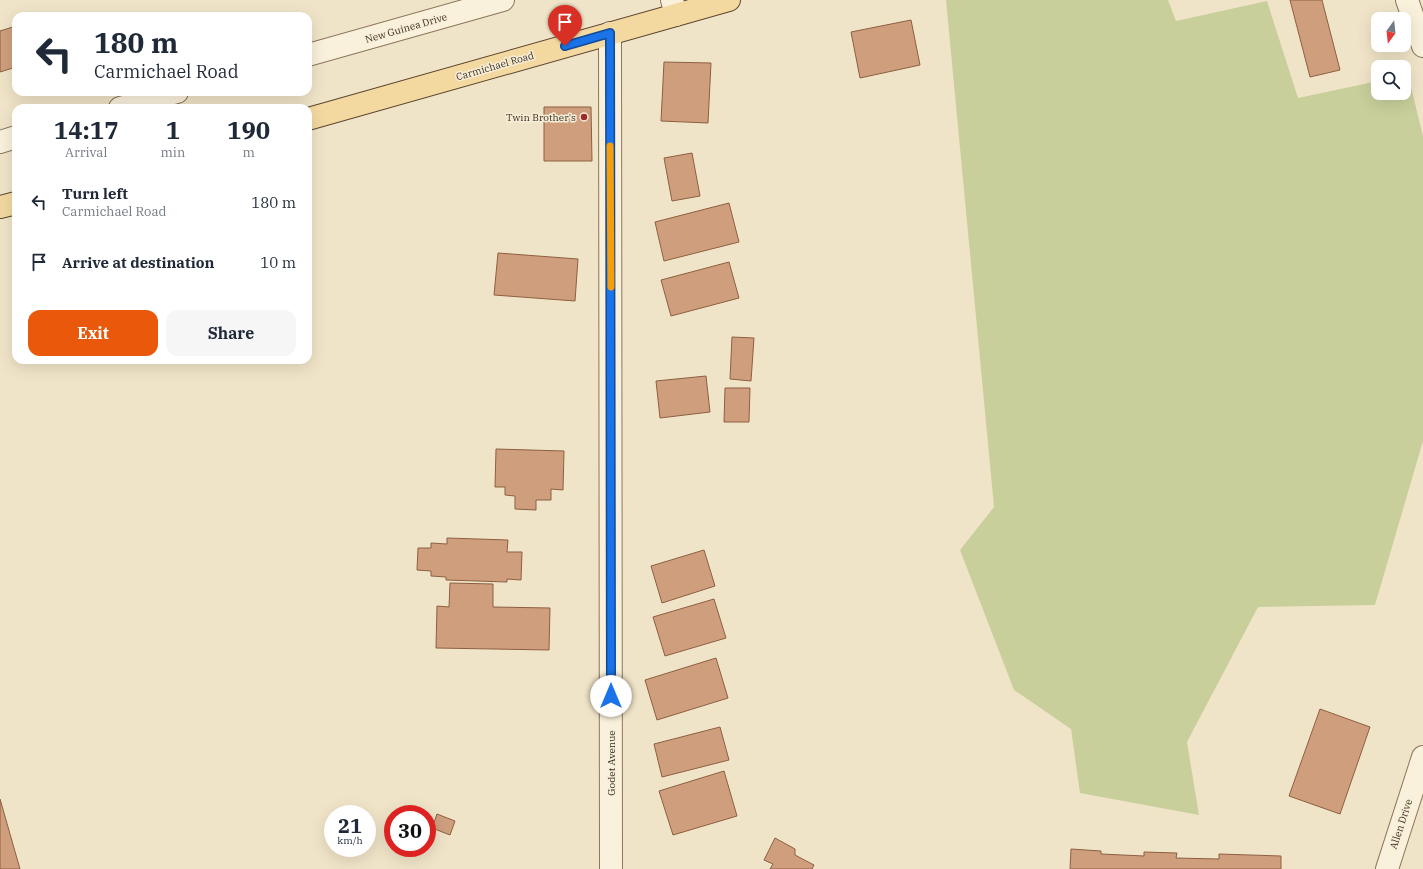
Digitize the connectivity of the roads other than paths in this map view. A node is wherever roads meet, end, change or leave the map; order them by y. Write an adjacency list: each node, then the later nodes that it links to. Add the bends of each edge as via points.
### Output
1 (503, 0): 7 (street, New Guinea Drive)
2 (729, 0): 4 (main road, Carmichael Road)
3 (1407, 0): 6 (street)
4 (674, 7): 5 (main road, Carmichael Road)
5 (610, 33): 10 (main road, Carmichael Road); 16 (street, Godet Avenue)
6 (1423, 46)
7 (312, 54)
8 (163, 96): 9 (street)
9 (134, 104)
10 (312, 118)
11 (12, 139): 12 (street)
12 (0, 142)
13 (12, 204): 14 (main road)
14 (0, 207)
15 (1423, 757): 17 (street, Allen Drive)
16 (612, 869)
17 (1387, 869)

